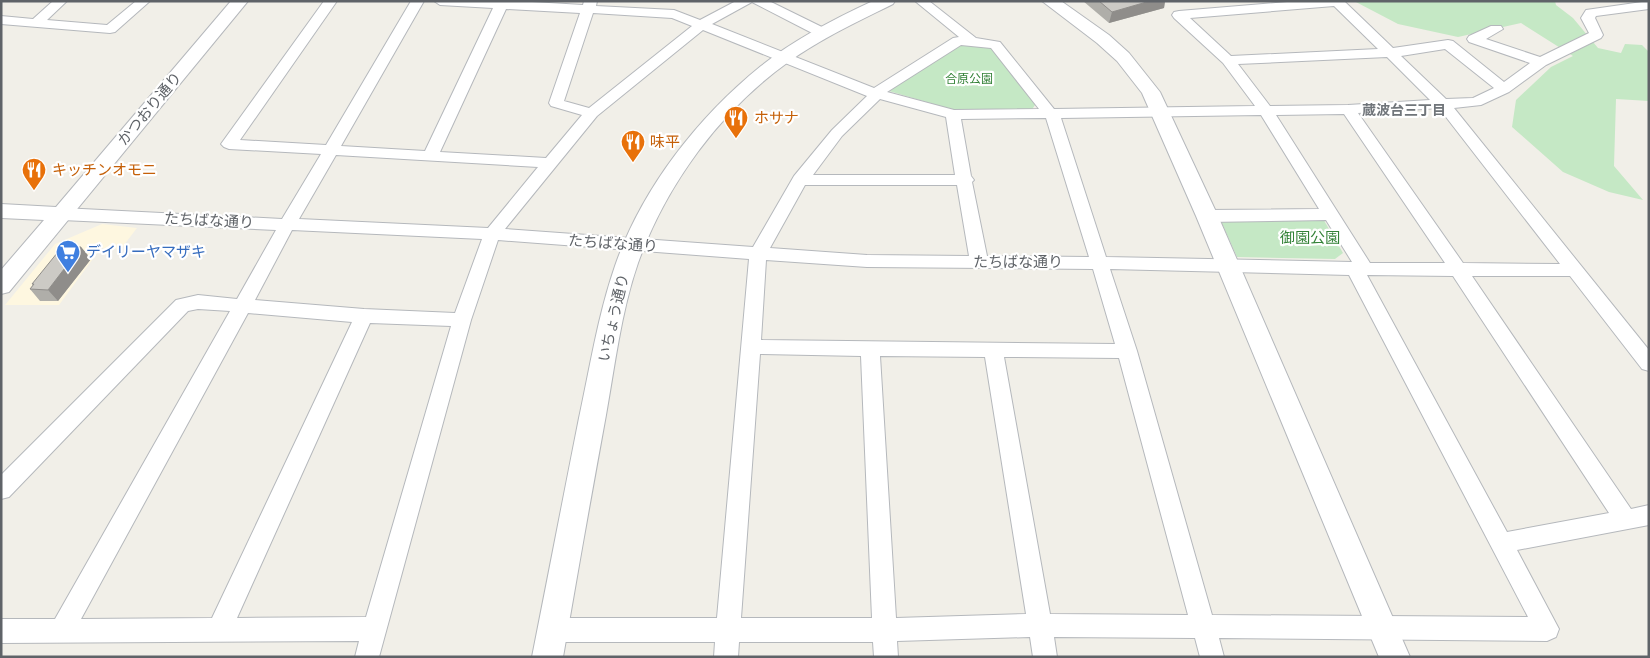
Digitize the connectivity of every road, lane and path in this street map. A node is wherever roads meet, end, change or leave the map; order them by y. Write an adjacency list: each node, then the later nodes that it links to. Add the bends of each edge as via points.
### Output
1 (61, 1): 18 (street)
2 (144, 1): 18 (street, via 110,28)
3 (224, 1): 42 (street, かつおり通り)
4 (240, 1): 42 (street, かつおり通り)
5 (331, 1): 36 (street, via 229,144)
6 (418, 1): 36 (street)
7 (440, 1): 13 (street)
8 (746, 1): 19 (street)
9 (758, 1): 21 (street)
10 (887, 1): 21 (street, いちょう通り)
11 (921, 1): 22 (street)
12 (1050, 1): 32 (street, via 1123,57 1151,92)
13 (502, 3): 15 (street); 37 (street)
14 (1649, 5): 26 (street, via 1591,13 1588,18 1596,35)
15 (589, 6): 16 (street); 33 (street, via 556,102)
16 (677, 8): 19 (street)
17 (1, 20): 18 (street)
18 (37, 22)
19 (702, 24): 24 (street); 33 (street)
20 (1496, 30): 26 (street, via 1474,38)
21 (824, 33): 24 (street, いちょう通り)
22 (969, 41): 28 (street, via 958,41); 34 (street, via 995,45)
23 (1390, 53): 25 (street); 25 (street, via 1337,2 1179,15); 27 (street, via 1448,44); 29 (street)
24 (785, 58): 28 (street); 47 (street, いちょう通り, via 740,94 708,128 680,163)
25 (1228, 60): 31 (street)
26 (1541, 62): 27 (street)
27 (1504, 89): 29 (street, via 1476,102)
28 (876, 94): 35 (street); 39 (street, via 838,133)
29 (1443, 104): 30 (street); 55 (street)
30 (1348, 109): 31 (street); 54 (street)
31 (1266, 110): 32 (street); 43 (street)
32 (1162, 112): 34 (street); 44 (street)
33 (592, 113): 38 (street)
34 (1051, 114): 35 (street); 50 (street)
35 (954, 115): 40 (street)
36 (332, 150): 37 (street); 45 (street)
37 (431, 156): 38 (street)
38 (549, 163): 46 (street)
39 (800, 180): 40 (street); 48 (street)
40 (966, 180): 49 (street)
41 (1, 211): 42 (street, たちばな通り)
42 (53, 213): 45 (street, たちばな通り); 51 (street, かつおり通り); 56 (street, かつおり通り)
43 (1331, 214): 44 (street); 53 (street)
44 (1206, 216): 52 (street)
45 (287, 225): 46 (street, たちばな通り); 57 (street)
46 (492, 234): 47 (street, たちばな通り); 59 (street)
47 (634, 246): 48 (street, たちばな通り); 76 (street, いちょう通り, via 610,325)
48 (758, 253): 49 (street, たちばな通り, via 867,261); 60 (street)
49 (979, 261): 50 (street, たちばな通り)
50 (1100, 262): 52 (street, たちばな通り); 63 (street)
51 (1, 264)
52 (1226, 264): 53 (street, たちばな通り); 71 (street)
53 (1360, 269): 54 (street, たちばな通り); 68 (street)
54 (1458, 269): 55 (street, たちばな通り); 67 (street)
55 (1574, 270): 64 (street)
56 (1, 286)
57 (242, 305): 58 (street); 65 (street, via 198,302 182,305); 74 (street)
58 (364, 316): 59 (street); 75 (street)
59 (462, 320): 72 (street)
60 (751, 346): 61 (street); 77 (street)
61 (870, 348): 62 (street); 78 (street)
62 (993, 349): 63 (street); 69 (street)
63 (1127, 351): 70 (street)
64 (1649, 364)
65 (1, 490)
66 (1649, 514): 67 (street)
67 (1626, 519): 68 (street)
68 (1501, 543): 71 (street, via 1547,629)
69 (1040, 625): 70 (street); 78 (street); 83 (street)
70 (1203, 626): 71 (street); 84 (street)
71 (1383, 627): 85 (street)
72 (375, 629): 75 (street); 79 (street)
73 (1, 630): 74 (street)
74 (62, 630): 75 (street)
75 (219, 630)
76 (552, 630): 77 (street); 80 (street, いちょう通り)
77 (728, 630): 78 (street); 81 (street)
78 (885, 630): 82 (street)
79 (367, 657)
80 (547, 657)
81 (726, 657)
82 (886, 657)
83 (1045, 657)
84 (1212, 657)
85 (1395, 657)

